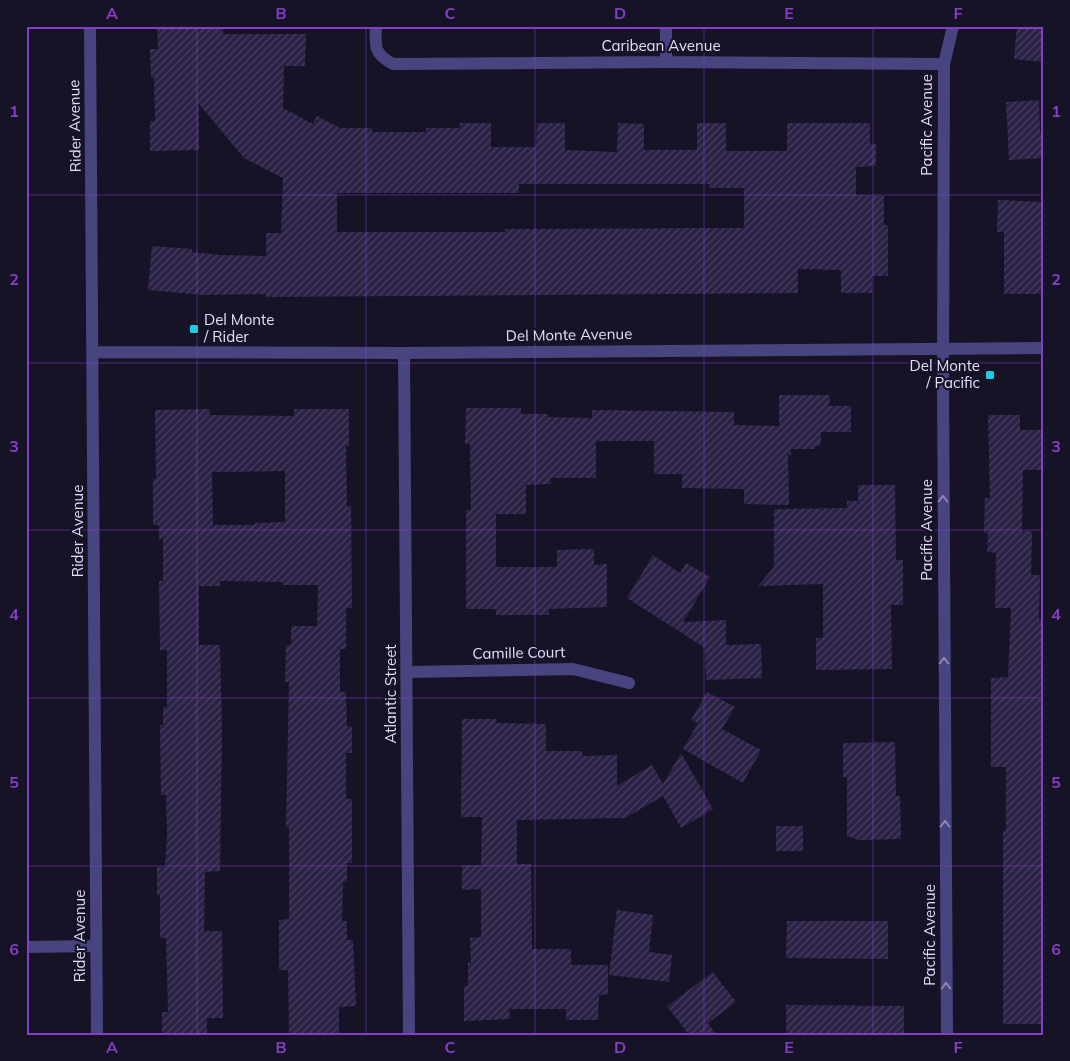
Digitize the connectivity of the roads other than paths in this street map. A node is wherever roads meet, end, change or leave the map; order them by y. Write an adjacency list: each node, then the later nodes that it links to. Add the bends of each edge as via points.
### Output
1 (90, 26): 9 (street, Rider Avenue)
2 (376, 26): 5 (street, Caribean Avenue, via 375,46 380,58 393,64)
3 (666, 26): 5 (street)
4 (953, 26): 6 (street, Pacific Avenue)
5 (666, 62): 6 (street, Caribean Avenue)
6 (944, 64): 7 (street, Pacific Avenue)
7 (942, 348): 8 (street, Del Monte Avenue); 10 (street, Del Monte Avenue); 17 (street, Pacific Avenue, one-way to 7)
8 (1044, 348)
9 (94, 352): 10 (street, Del Monte Avenue); 13 (street, Rider Avenue)
10 (404, 353): 11 (street, Atlantic Street)
11 (407, 672): 12 (street, Camille Court, via 573,669); 16 (street, Atlantic Street)
12 (629, 683)
13 (96, 946): 14 (street); 15 (street, Rider Avenue)
14 (26, 947)
15 (97, 1035)
16 (409, 1035)
17 (947, 1035)

